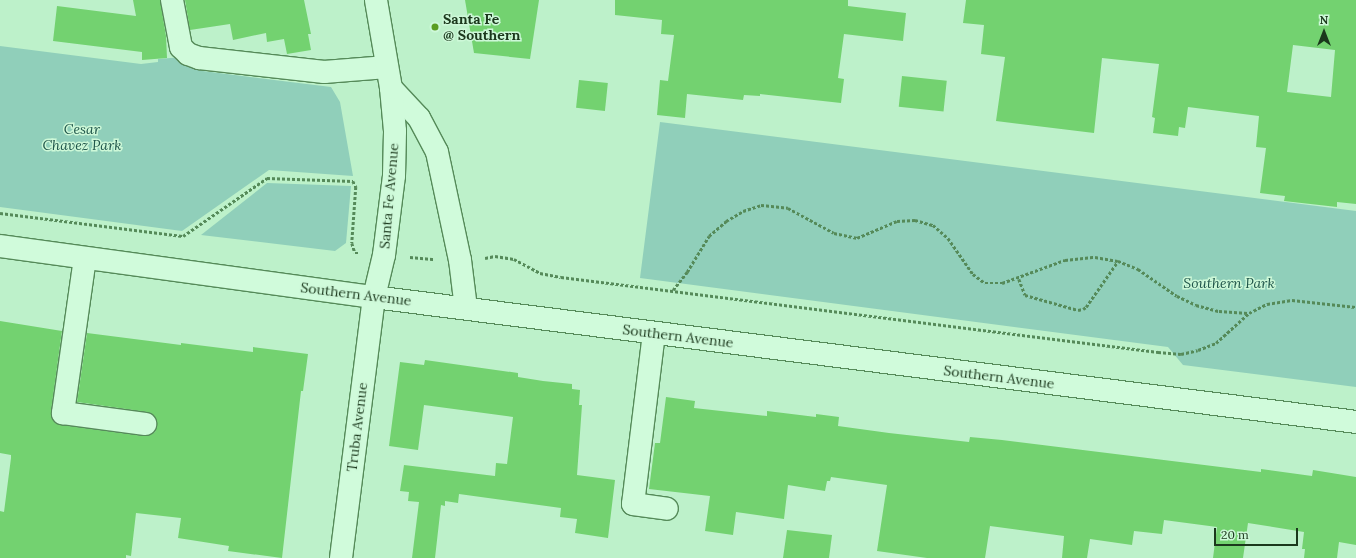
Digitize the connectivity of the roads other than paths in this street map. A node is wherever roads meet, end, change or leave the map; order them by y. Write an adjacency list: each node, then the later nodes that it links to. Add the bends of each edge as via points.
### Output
1 (172, 0): 3 (street, via 181,46 193,56 324,72)
2 (376, 0): 3 (street, Santa Fe Avenue)
3 (387, 67): 4 (street, Santa Fe Avenue)
4 (391, 88): 7 (street, Santa Fe Avenue, via 394,176 384,255); 8 (street, via 419,118 437,152 460,260)
5 (0, 246): 6 (street, Southern Avenue)
6 (85, 258): 7 (street, Southern Avenue); 11 (street, via 63,413)
7 (374, 297): 8 (street, Southern Avenue); 13 (street, Truba Avenue)
8 (466, 308): 9 (street, Southern Avenue)
9 (654, 333): 10 (street, Southern Avenue); 12 (street, via 633,504)
10 (1356, 422)
11 (145, 424)
12 (667, 509)
13 (341, 558)

